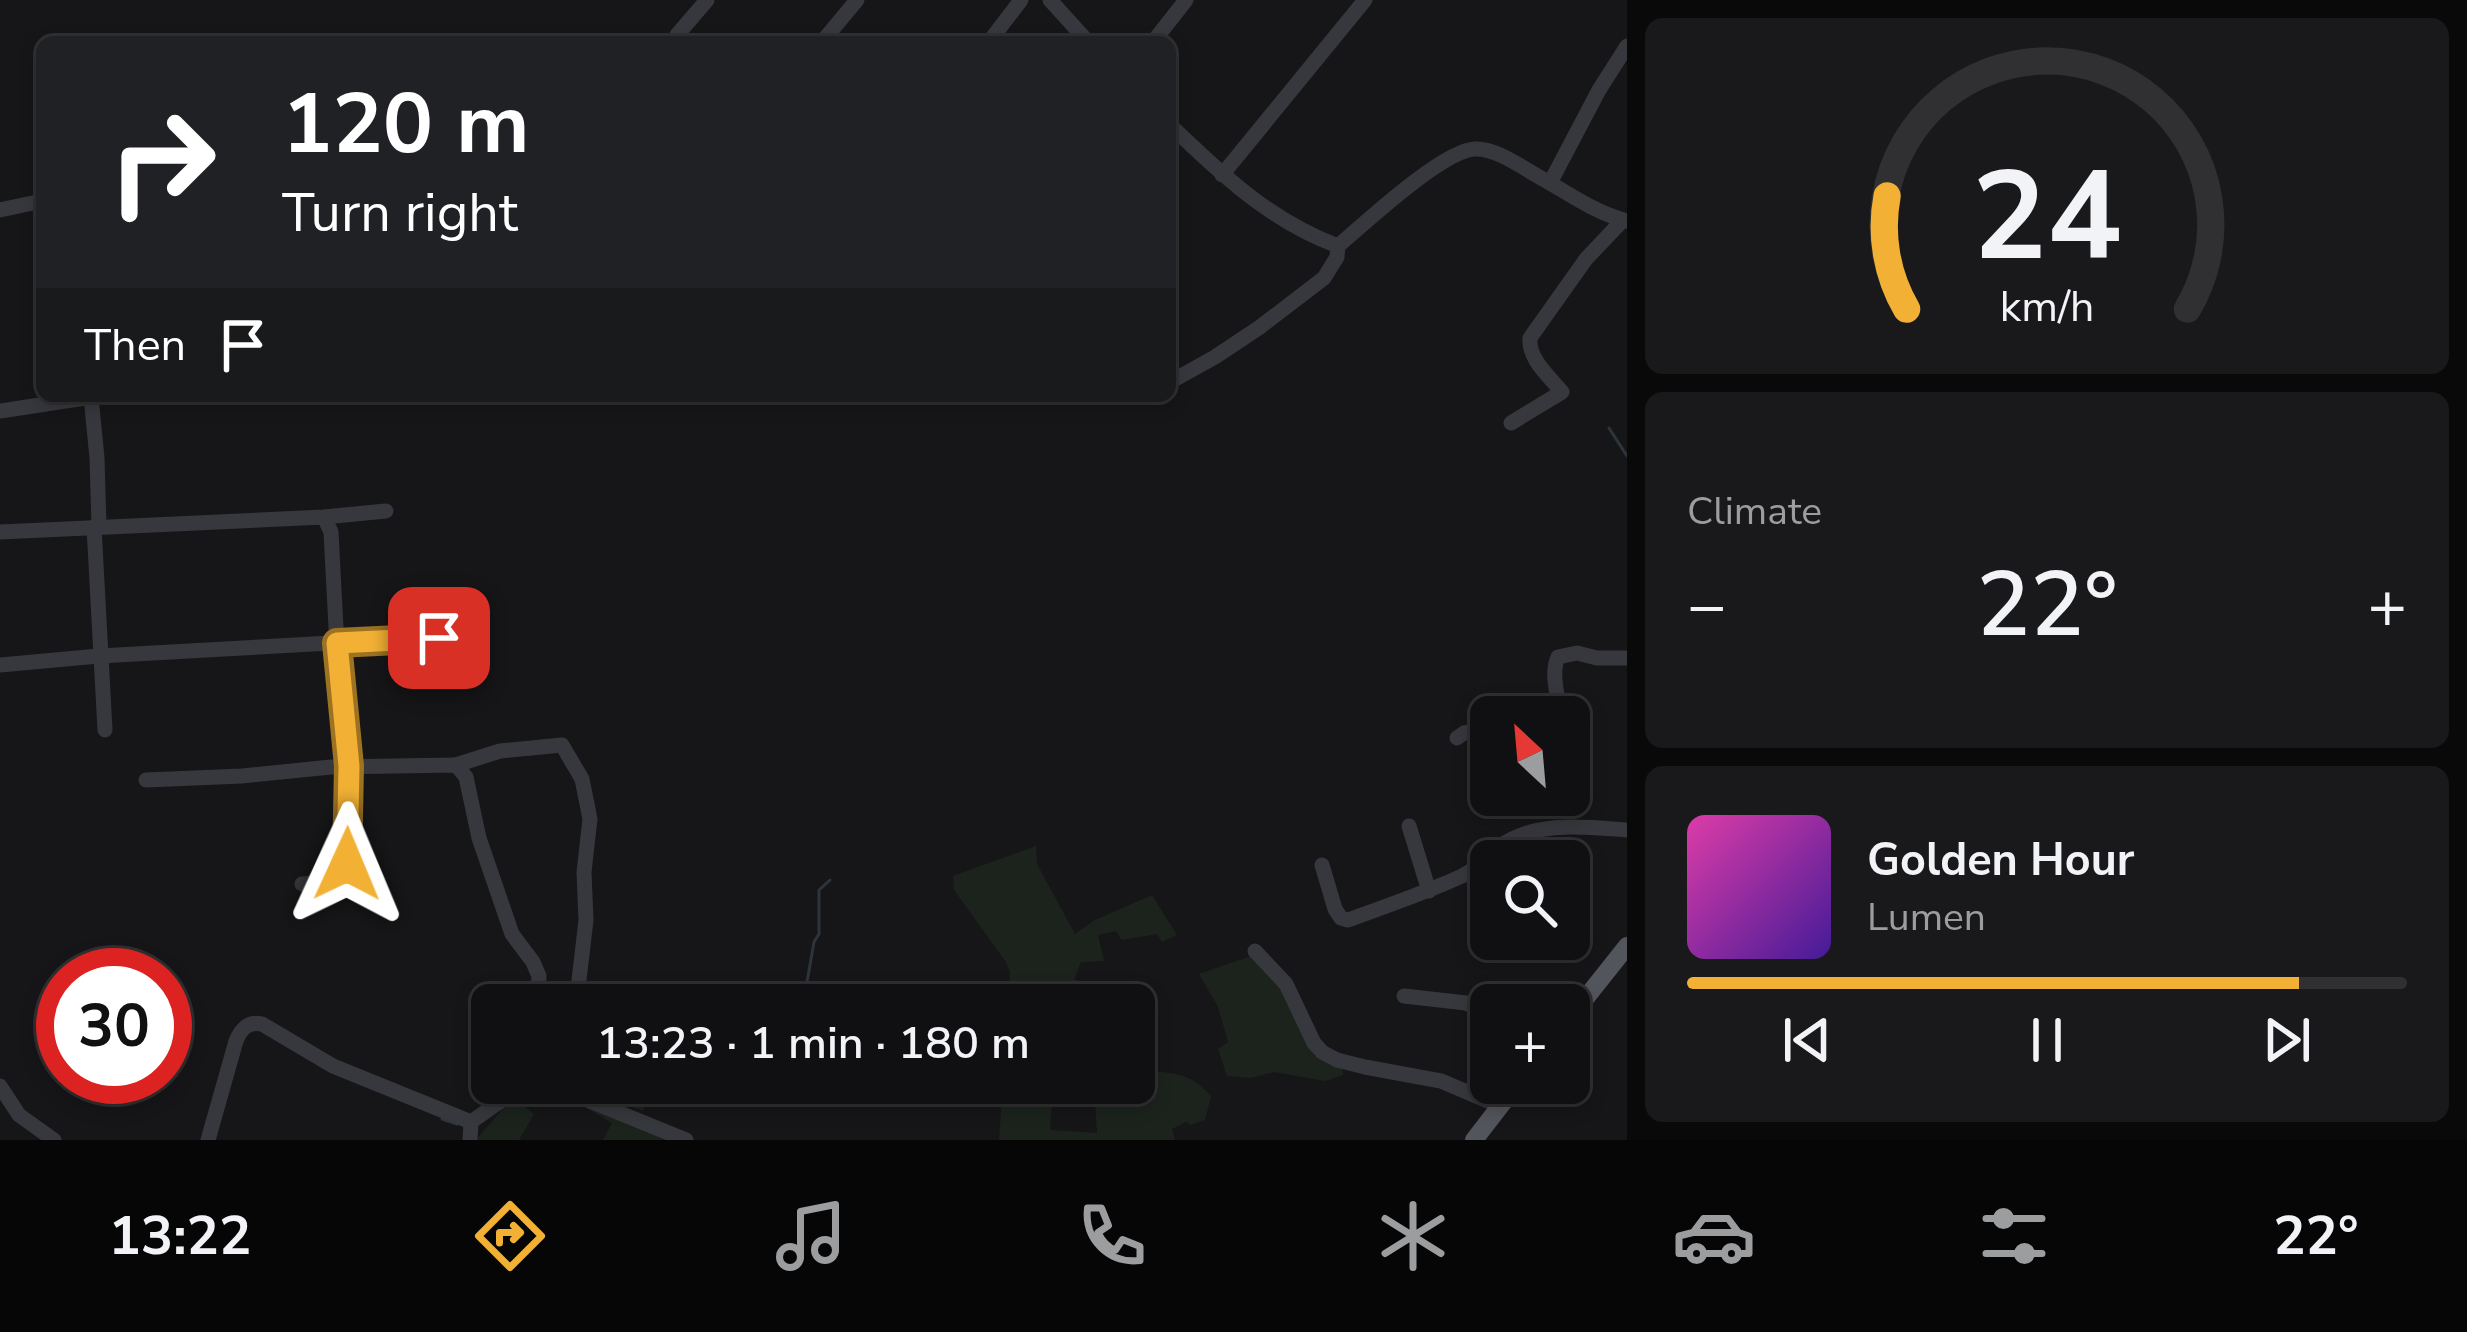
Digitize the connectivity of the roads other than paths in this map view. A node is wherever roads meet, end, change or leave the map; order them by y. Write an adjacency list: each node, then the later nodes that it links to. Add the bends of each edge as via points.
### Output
1 (707, 0): 7 (street)
2 (857, 0): 8 (street)
3 (1022, 0): 9 (street)
4 (1050, 0): 10 (street)
5 (1186, 0): 11 (street)
6 (1365, 0): 14 (street)
7 (677, 35)
8 (827, 36)
9 (994, 36)
10 (1083, 36)
11 (1158, 36)
12 (1627, 46): 15 (street)
13 (1176, 131): 14 (street)
14 (1222, 175): 19 (street, via 1280,220)
15 (1550, 183): 18 (street); 19 (street, via 1470,149)
16 (36, 202): 17 (street)
17 (0, 211)
18 (1624, 221): 24 (street, via 1530,338 1533,356 1562,392)
19 (1338, 245): 20 (street, via 1324,278)
20 (1176, 379)
21 (60, 402): 23 (street)
22 (94, 402): 27 (street)
23 (0, 411)
24 (1511, 423)
25 (386, 511): 26 (street)
26 (324, 517): 27 (street); 30 (street)
27 (96, 527): 28 (street); 31 (street)
28 (0, 532)
29 (439, 638): 30 (street)
30 (337, 643): 31 (street); 39 (street)
31 (100, 656): 33 (street); 35 (street)
32 (1627, 658): 34 (street, via 1558,656)
33 (0, 664)
34 (1557, 696)
35 (105, 730)
36 (1470, 732): 37 (street)
37 (1456, 738)
38 (456, 765): 39 (street); 48 (street, via 512,934); 49 (street, via 500,751 562,746 582,778 590,819)
39 (349, 766): 40 (street); 44 (street, via 344,874)
40 (146, 780)
41 (1409, 826): 45 (street)
42 (1627, 830): 45 (street, via 1526,834)
43 (1322, 865): 45 (street, via 1334,909 1348,920)
44 (302, 884)
45 (1429, 891)
46 (1627, 946): 50 (main road)
47 (1255, 951): 56 (street, via 1286,984 1322,1052 1441,1081)
48 (538, 984)
49 (578, 984)
50 (1590, 993)
51 (1403, 996): 52 (street)
52 (1470, 1006)
53 (0, 1086): 58 (street, via 20,1115)
54 (501, 1104): 57 (street)
55 (609, 1104): 60 (street)
56 (1500, 1106): 61 (main road)
57 (470, 1131): 59 (street, via 257,1023 236,1041)
58 (54, 1140)
59 (208, 1140)
60 (686, 1140)
61 (1474, 1140)

